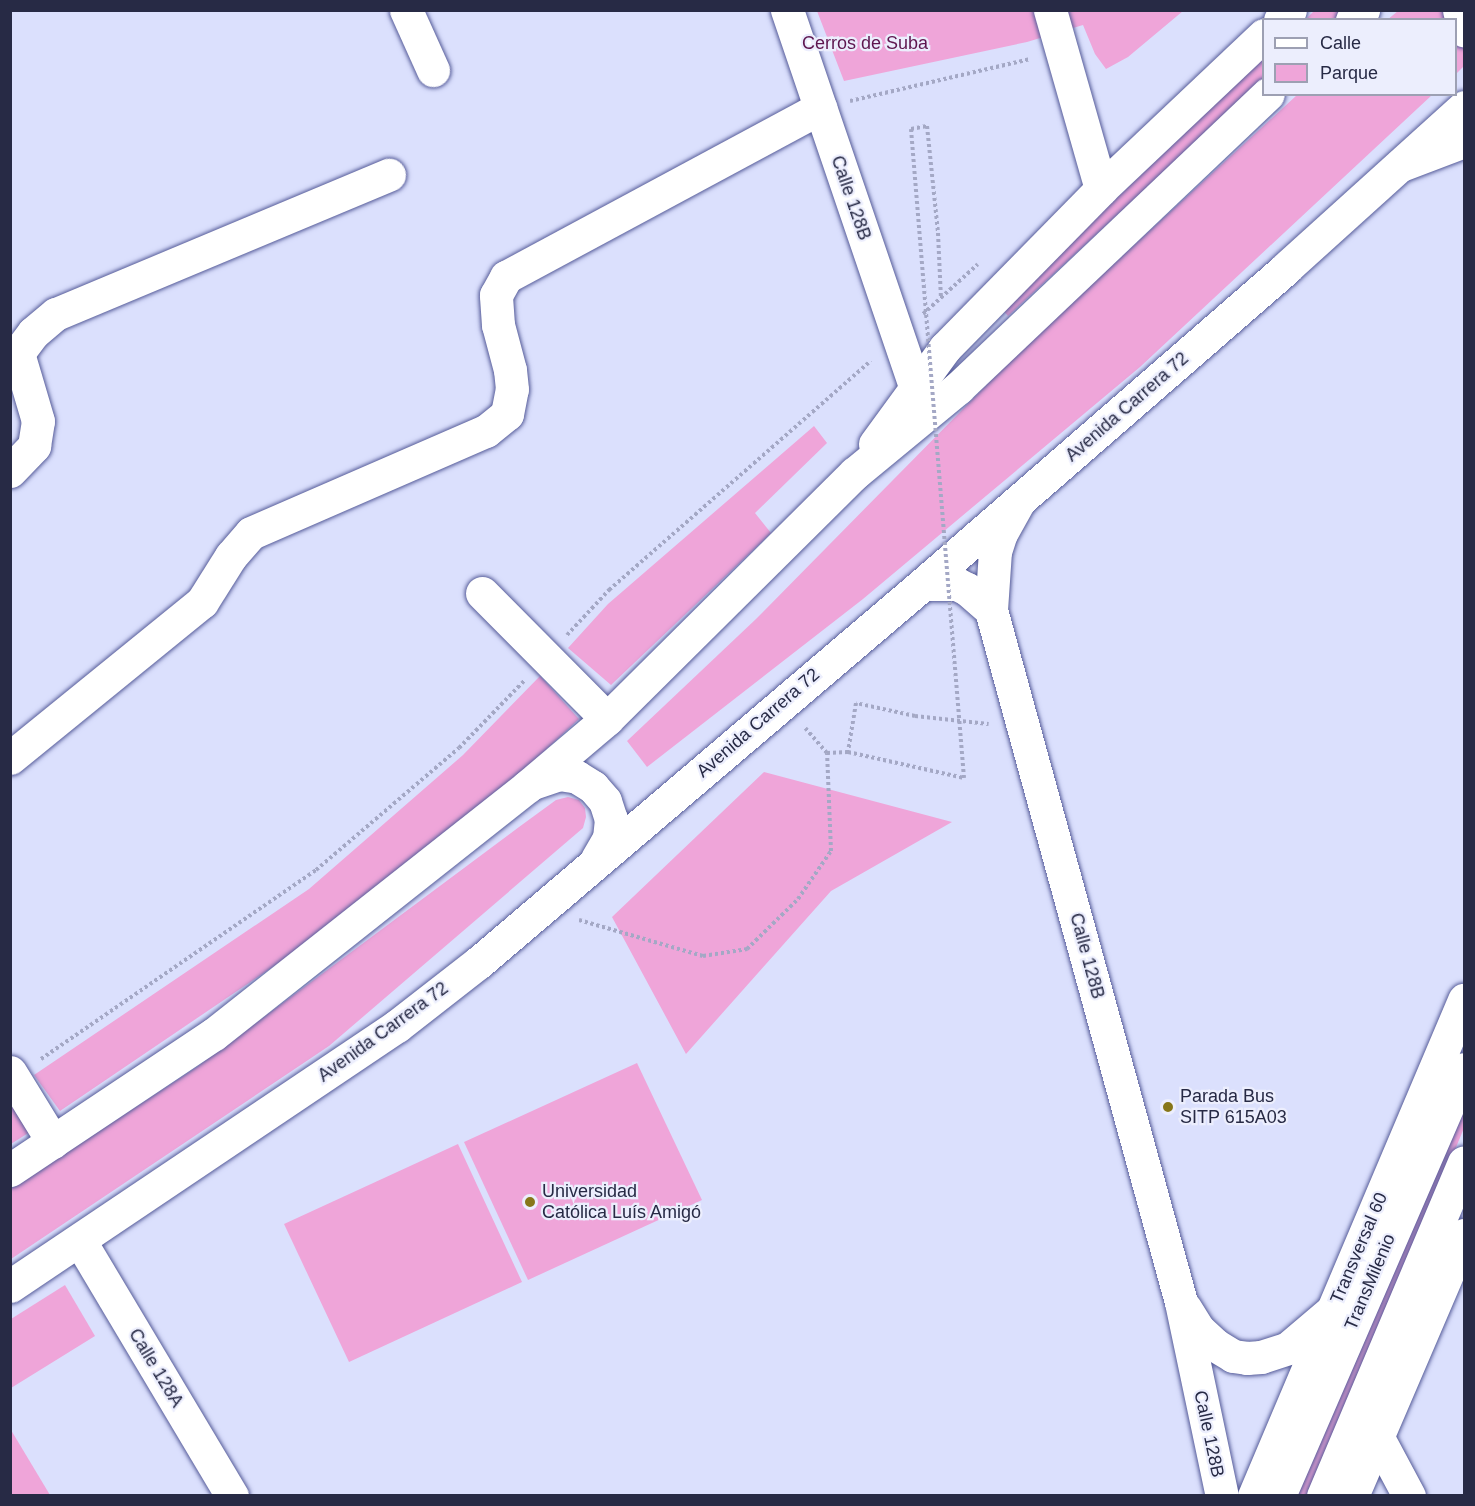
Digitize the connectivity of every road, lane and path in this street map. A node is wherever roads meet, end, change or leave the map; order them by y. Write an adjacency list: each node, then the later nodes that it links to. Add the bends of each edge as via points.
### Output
1 (406, 10): 8 (main road)
2 (788, 10): 11 (main road, Calle 128B)
3 (1050, 10): 7 (main road)
4 (1459, 10): 5 (main road)
5 (1464, 30)
6 (1262, 36): 15 (main road)
7 (1062, 53): 11 (path); 15 (main road)
8 (433, 70)
9 (1266, 96): 22 (main road, via 958,388)
10 (1464, 107): 13 (main road, Avenida Carrera 72)
11 (820, 108): 18 (main road, Calle 128B); 33 (main road, via 506,277 496,295 498,325 512,389 507,414 486,431 251,534 231,556 202,602)
12 (1464, 141): 13 (main road)
13 (1401, 165): 23 (main road, Avenida Carrera 72)
14 (388, 175): 21 (main road, via 56,314 33,333 18,353 38,421 34,446)
15 (1101, 189): 19 (main road)
16 (983, 259): 17 (path)
17 (941, 297): 18 (path); 19 (path); 31 (path, bridge, via 927,126 911,129 964,778)
18 (898, 337): 20 (main road, Calle 128B); 27 (path, via 609,590)
19 (945, 348): 20 (main road)
20 (915, 386): 22 (main road)
21 (10, 471)
22 (855, 473): 28 (main road)
23 (1020, 500): 24 (main road, Avenida Carrera 72); 26 (main road, Calle 128B, via 995,551)
24 (923, 584): 26 (main road, via 957,584); 35 (main road, Avenida Carrera 72)
25 (482, 593): 27 (main road)
26 (991, 610): 30 (main road, Calle 128B)
27 (547, 657): 28 (main road); 39 (path, via 459,748 316,870)
28 (608, 719): 34 (main road)
29 (798, 721): 32 (path)
30 (1024, 727): 31 (path, bridge, via 915,716 856,703); 46 (main road, Calle 128B)
31 (848, 752): 32 (path)
32 (827, 753): 36 (path, via 831,851 798,898 747,949 703,956)
33 (10, 758)
34 (528, 786): 35 (main road, via 559,774 577,777 605,801 610,819 609,838); 40 (main road, via 214,1034)
35 (592, 866): 44 (main road, Avenida Carrera 72, via 397,1026)
36 (579, 921)
37 (1464, 1000): 47 (main road, Transversal 60)
38 (1464, 1069): 52 (main road, TransMilenio)
39 (12, 1075): 40 (main road)
40 (53, 1142): 42 (main road)
41 (1464, 1164): 53 (main road)
42 (10, 1170)
43 (1464, 1235): 48 (main road)
44 (80, 1241): 45 (main road, Avenida Carrera 72); 49 (main road, Calle 128A)
45 (10, 1286)
46 (1181, 1302): 47 (main road, Calle 128B, via 1198,1329 1215,1345 1233,1356 1247,1358 1288,1348); 50 (main road, Calle 128B)
47 (1333, 1310): 51 (main road, Transversal 60)
48 (1377, 1436): 54 (main road); 55 (main road)
49 (232, 1496)
50 (1222, 1496)
51 (1254, 1496)
52 (1279, 1496)
53 (1323, 1496)
54 (1352, 1496)
55 (1409, 1496)

